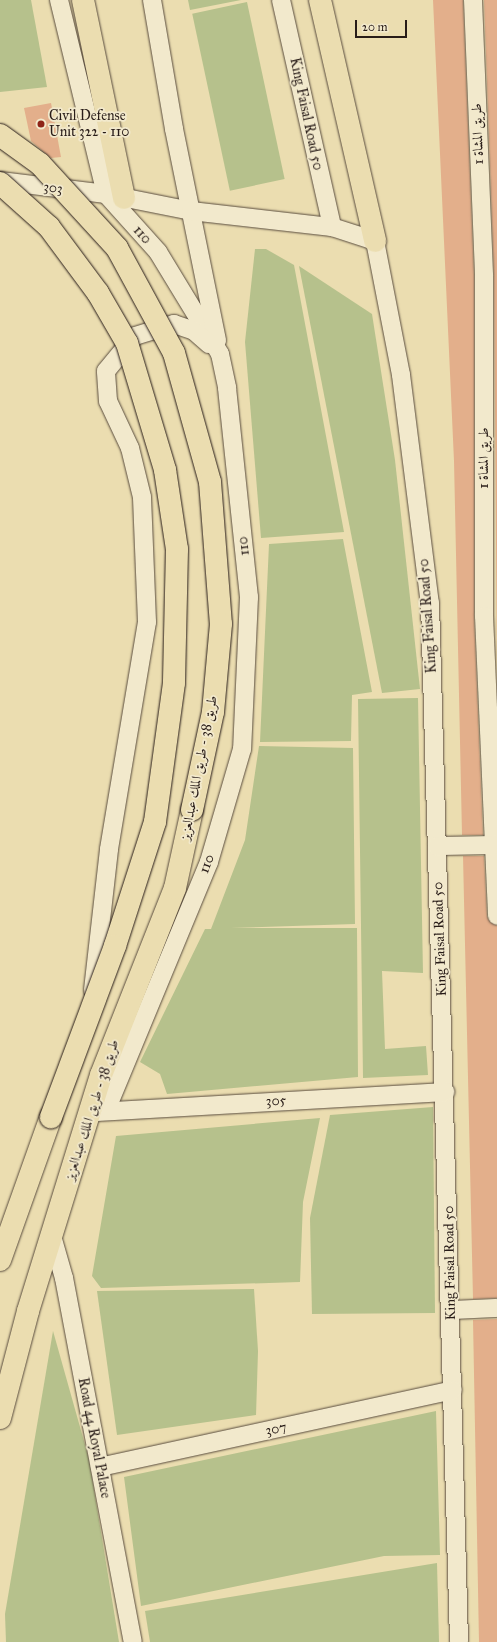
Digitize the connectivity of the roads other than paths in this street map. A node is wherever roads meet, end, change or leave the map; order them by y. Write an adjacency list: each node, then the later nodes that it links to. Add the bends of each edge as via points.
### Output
1 (59, 0): 9 (street, 110)
2 (83, 0): 9 (main road)
3 (152, 0): 10 (street)
4 (281, 0): 11 (street, King Faisal Road 50)
5 (320, 0): 12 (main road)
6 (473, 0): 14 (street, طريق المشاة 1, via 484,276 484,616)
7 (0, 135): 19 (main road, طريق 38 - طريق الملك عبدالعزيز, bridge, via 40,164 117,248 174,353 210,482 221,624 213,712 175,888 101,1075)
8 (0, 182): 9 (street, 303); 17 (main road, bridge, via 49,227 98,293 127,343 165,470 177,549 174,683 154,822)
9 (115, 196): 10 (street, 303); 13 (street, 110, via 158,252)
10 (191, 211): 11 (street, 303); 13 (street)
11 (332, 227): 12 (street, 303)
12 (375, 241): 15 (street, King Faisal Road 50, via 401,375 430,603)
13 (220, 354): 17 (street, via 194,331 174,324 135,336 106,371 108,401 130,448 142,497 146,622 109,849); 19 (street, 110, via 227,388 249,597 242,750 209,862)
14 (495, 845): 15 (street); 16 (street, طريق المشاة 1)
15 (437, 846): 18 (street, King Faisal Road 50)
16 (497, 916)
17 (91, 1009): 21 (main road, bridge)
18 (445, 1092): 19 (street, 305); 23 (street, King Faisal Road 50)
19 (99, 1112): 20 (main road, طريق 38 - طريق الملك عبدالعزيز)
20 (52, 1236): 25 (main road, طريق 38 - طريق الملك عبدالعزيز); 26 (street, Road 44 Royal Palace, via 64,1278)
21 (0, 1260)
22 (497, 1308): 23 (street)
23 (451, 1310): 24 (street, King Faisal Road 50)
24 (453, 1390): 26 (street, 307); 28 (street, King Faisal Road 50)
25 (0, 1418)
26 (100, 1468): 27 (street, Road 44 Royal Palace)
27 (133, 1642)
28 (460, 1642)

